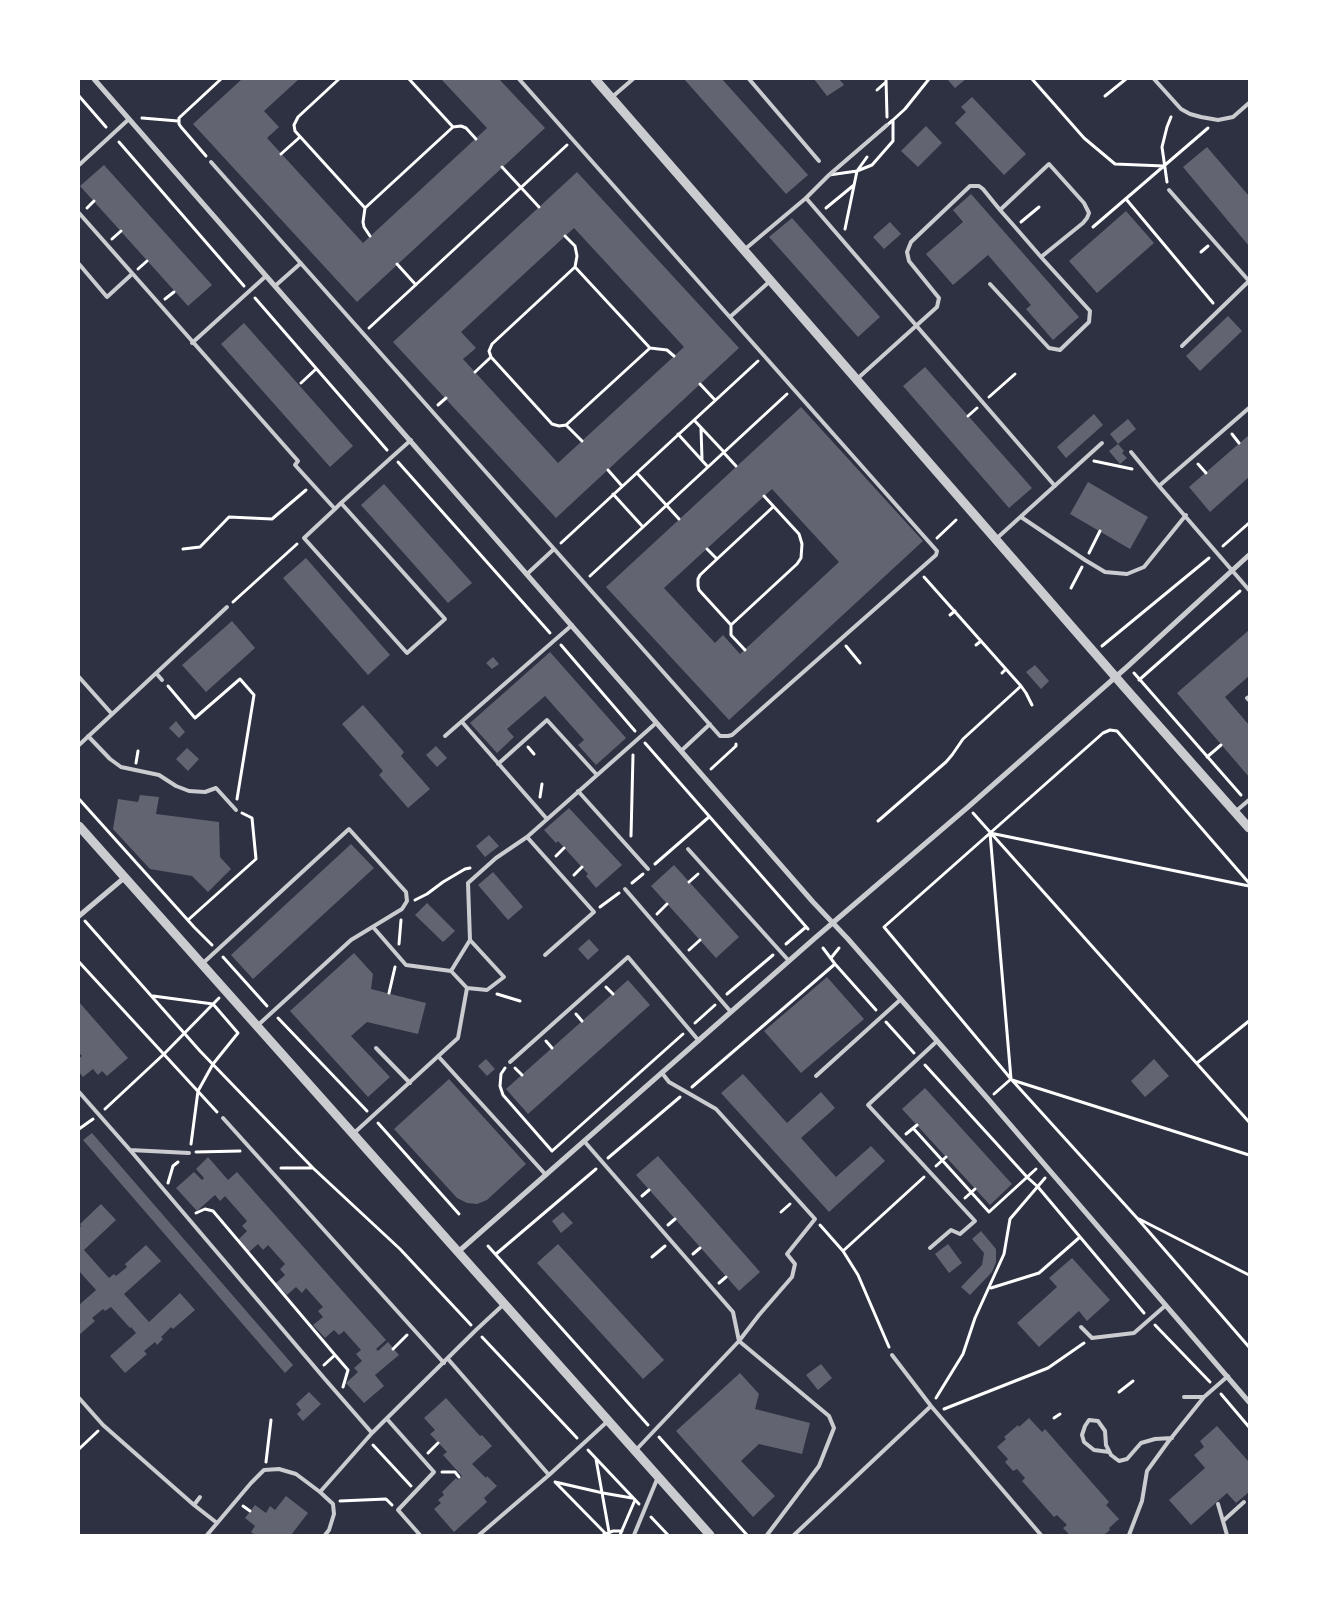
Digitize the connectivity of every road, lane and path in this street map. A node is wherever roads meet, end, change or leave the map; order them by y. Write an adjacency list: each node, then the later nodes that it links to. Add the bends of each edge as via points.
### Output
1 (94, 79): 21 (street)
2 (221, 79): 23 (path)
3 (340, 79): 27 (path, via 296,120 295,131)
4 (409, 79): 25 (path)
5 (519, 79): 30 (lane)
6 (633, 79): 17 (lane)
7 (749, 79): 33 (lane)
8 (929, 79): 24 (path, via 905,109)
9 (1032, 79): 36 (path, via 1084,138 1115,164)
10 (1126, 79): 16 (path)
11 (1154, 79): 22 (lane, via 1180,109)
12 (597, 80): 17 (street)
13 (886, 80): 14 (path); 24 (path)
14 (877, 90)
15 (79, 96): 26 (path)
16 (1105, 96)
17 (611, 98): 54 (street)
18 (1249, 103): 22 (lane, via 1233,117)
19 (139, 118): 23 (path)
20 (1171, 118): 36 (path, via 1162,147)
21 (129, 119): 26 (lane); 61 (street)
22 (1218, 120): 36 (path)
23 (178, 121): 34 (path)
24 (887, 125): 28 (path); 41 (lane)
25 (453, 127): 29 (path, via 466,128); 46 (path)
26 (112, 134): 35 (lane); 67 (path)
27 (300, 137): 32 (path); 46 (path)
28 (880, 137)
29 (476, 139)
30 (573, 140): 39 (path); 69 (lane)
31 (871, 151): 38 (path, via 857,171)
32 (282, 154)
33 (819, 161)
34 (212, 162): 56 (lane)
35 (79, 165)
36 (1164, 166): 40 (path); 42 (path)
37 (502, 167): 39 (path)
38 (854, 184): 49 (path); 53 (path)
39 (521, 188): 44 (path); 65 (path)
40 (1169, 190): 63 (lane)
41 (806, 198): 49 (lane); 54 (lane)
42 (1126, 199): 43 (path); 68 (path)
43 (1120, 204)
44 (539, 207)
45 (1038, 207): 50 (path)
46 (365, 208): 51 (path, via 363,225)
47 (1000, 210): 50 (lane); 55 (lane, via 1049,164 1084,203 1088,213 1084,223); 70 (lane, via 979,186 970,186 911,242 907,257 939,298 937,307)
48 (79, 213): 60 (lane)
49 (819, 213): 53 (lane)
50 (1015, 228): 55 (lane)
51 (370, 236)
52 (565, 236): 59 (path, via 575,246)
53 (843, 240): 70 (lane)
54 (744, 250): 62 (street)
55 (1041, 256): 64 (lane, via 1090,312 1089,322 1060,350 1049,348)
56 (301, 263): 66 (lane); 71 (lane)
57 (79, 264): 60 (lane, via 107,297)
58 (397, 264): 65 (path)
59 (575, 267): 74 (path); 77 (path, via 492,344)
60 (132, 274): 72 (lane)
61 (266, 276): 66 (street); 67 (lane)
62 (771, 281): 69 (lane); 80 (street)
63 (1249, 281): 68 (lane)
64 (990, 284)
65 (416, 285): 71 (path)
66 (275, 286): 90 (street)
67 (249, 292): 72 (lane); 78 (path)
68 (1218, 310): 73 (lane)
69 (730, 317): 75 (lane)
70 (917, 326): 80 (lane); 105 (lane)
71 (363, 333): 123 (lane)
72 (192, 342): 103 (lane, via 298,461 295,464)
73 (1182, 346)
74 (650, 348): 76 (path, via 666,350); 87 (path)
75 (764, 355): 83 (lane); 84 (path)
76 (674, 356)
77 (491, 357): 79 (path); 87 (path, via 552,424)
78 (316, 368): 81 (path); 95 (path)
79 (475, 372)
80 (857, 379): 120 (street)
81 (300, 382)
82 (700, 384): 84 (path)
83 (793, 388): 93 (path); 121 (lane)
84 (715, 400): 86 (path)
85 (1249, 408): 106 (lane)
86 (694, 420): 88 (path); 89 (path)
87 (566, 425): 91 (path)
88 (702, 428): 93 (path); 97 (path)
89 (678, 434): 97 (path); 101 (path)
90 (411, 440): 95 (lane); 130 (street)
91 (582, 442)
92 (1102, 443): 96 (lane)
93 (724, 452): 98 (path); 99 (path)
94 (1131, 452): 102 (lane)
95 (393, 456): 109 (lane); 140 (path)
96 (1084, 459): 102 (path); 105 (lane)
97 (702, 460): 99 (path)
98 (736, 466)
99 (708, 467): 110 (path)
100 (608, 470): 104 (path)
101 (637, 472): 104 (path); 110 (path)
102 (1148, 472): 106 (lane)
103 (313, 485): 112 (lane); 122 (path, via 272,519 229,517 200,547)
104 (622, 486): 107 (path)
105 (1055, 486): 113 (lane)
106 (1159, 486): 114 (lane)
107 (613, 494): 118 (path); 123 (path)
108 (764, 496): 111 (path)
109 (341, 503): 112 (lane); 119 (lane, via 445,619 406,653)
110 (667, 505): 115 (path); 118 (path)
111 (773, 507): 127 (path); 138 (path, via 799,534 801,558)
112 (335, 509): 119 (lane)
113 (1021, 516): 114 (lane, via 1105,572 1126,574 1144,567); 120 (lane)
114 (1186, 516): 125 (lane)
115 (680, 519)
116 (956, 520): 121 (path)
117 (1249, 523): 125 (path)
118 (643, 527): 131 (path)
119 (304, 538): 134 (path)
120 (996, 539): 151 (street)
121 (931, 544): 129 (lane, via 937,554)
122 (183, 549)
123 (554, 549): 130 (lane); 131 (lane)
124 (707, 549): 127 (path)
125 (1217, 552): 128 (lane); 139 (path)
126 (1249, 555): 128 (street)
127 (717, 559): 138 (path, via 700,575 698,586)
128 (1232, 570): 133 (lane); 146 (street)
129 (919, 571): 135 (path); 141 (lane)
130 (527, 574): 137 (street)
131 (584, 582): 159 (lane)
132 (1242, 589): 153 (path)
133 (1249, 590)
134 (227, 607): 149 (lane)
135 (955, 611): 136 (path); 142 (path)
136 (950, 615)
137 (572, 625): 140 (lane); 158 (street)
138 (731, 625): 144 (path, via 731,635)
139 (1113, 636)
140 (556, 639): 157 (lane); 163 (path)
141 (841, 640): 145 (path); 160 (lane)
142 (981, 641): 143 (path); 147 (path)
143 (976, 645)
144 (745, 650)
145 (860, 663)
146 (1128, 666): 151 (street); 153 (path)
147 (1006, 669): 148 (path); 154 (path)
148 (1002, 673)
149 (156, 674): 152 (lane); 156 (lane)
150 (79, 677): 156 (lane)
151 (1116, 677): 174 (street); 176 (street)
152 (162, 680): 175 (path, via 195,718 240,678 254,695)
153 (1140, 680): 168 (path)
154 (1021, 686): 155 (path); 179 (path, via 962,738 949,758)
155 (1032, 705)
156 (112, 714): 161 (lane)
157 (462, 722): 162 (lane); 169 (lane)
158 (656, 723): 163 (lane); 167 (street)
159 (710, 724): 160 (lane, via 720,736); 167 (lane)
160 (736, 733): 170 (path, via 736,746)
161 (88, 736): 165 (lane); 175 (lane, via 121,767 159,775 189,791 205,792 216,788)
162 (445, 736)
163 (640, 737): 164 (lane); 177 (path)
164 (633, 743): 171 (lane); 184 (path)
165 (79, 745)
166 (1221, 745): 168 (path)
167 (681, 751): 196 (street)
168 (1207, 757): 173 (path)
169 (498, 764): 171 (lane, via 547,720); 178 (lane)
170 (711, 770)
171 (597, 775): 172 (lane)
172 (578, 791): 178 (lane); 184 (lane)
173 (1248, 801): 176 (lane)
174 (968, 807): 182 (path); 196 (street)
175 (236, 810): 195 (path, via 252,818 256,859)
176 (1235, 812): 181 (street)
177 (709, 817): 187 (path); 202 (path, via 807,928)
178 (547, 819): 183 (lane)
179 (878, 821)
180 (79, 826): 188 (street)
181 (1249, 828)
182 (990, 833): 189 (path); 189 (path, via 1103,733 1117,731); 235 (path); 239 (path); 239 (path, via 884,927)
183 (527, 837): 186 (lane); 193 (lane)
184 (631, 849): 187 (lane)
185 (688, 849): 202 (lane)
186 (488, 865): 191 (path, via 465,869 417,900); 198 (lane, via 468,884)
187 (648, 869): 190 (path)
188 (124, 878): 194 (street); 209 (street)
189 (1249, 884)
190 (625, 889): 193 (path); 205 (lane)
191 (407, 901): 192 (lane); 209 (lane, via 406,892 349,829)
192 (402, 909): 197 (lane); 204 (path)
193 (594, 912): 203 (lane)
194 (79, 915): 217 (path)
195 (188, 920)
196 (832, 923): 207 (street); 219 (street)
197 (373, 927): 204 (lane); 225 (lane, via 351,940)
198 (470, 940): 211 (lane); 214 (lane, via 504,977)
199 (700, 940): 205 (path)
200 (823, 948): 206 (path)
201 (840, 948): 206 (path)
202 (779, 950): 207 (lane); 218 (path)
203 (545, 955)
204 (398, 956): 211 (lane, via 406,965); 216 (path)
205 (682, 956): 218 (lane)
206 (831, 958): 210 (path)
207 (789, 961): 222 (street)
208 (79, 962): 231 (path)
209 (202, 964): 215 (street)
210 (835, 964): 223 (path); 243 (path)
211 (450, 971): 213 (lane)
212 (241, 977): 215 (path)
213 (467, 988): 214 (lane); 232 (lane, via 458,1038)
214 (487, 990): 220 (path)
215 (226, 991): 221 (path); 225 (street)
216 (390, 994)
217 (152, 996): 221 (path); 227 (path)
218 (721, 1000): 222 (lane); 226 (path)
219 (900, 1000): 223 (lane); 229 (street)
220 (520, 1001)
221 (213, 1004): 227 (path); 236 (path, via 238,1033)
222 (732, 1012): 228 (street)
223 (881, 1016): 233 (path); 238 (lane)
224 (1249, 1021): 235 (path)
225 (257, 1026): 250 (street)
226 (689, 1029): 228 (lane); 234 (lane, via 628,958); 234 (path, via 552,1151 503,1095 501,1074)
227 (184, 1033): 231 (path); 236 (path)
228 (699, 1041): 237 (street)
229 (936, 1042): 233 (lane); 244 (street)
230 (376, 1048): 240 (lane)
231 (164, 1054): 241 (path); 245 (path)
232 (438, 1056): 240 (lane); 262 (lane)
233 (919, 1058): 260 (lane, via 868,1105); 263 (path)
234 (510, 1062)
235 (1197, 1063): 247 (path)
236 (213, 1064): 241 (path); 259 (path)
237 (662, 1073): 243 (lane, via 669,1082); 251 (street)
238 (816, 1076)
239 (1011, 1079): 244 (path); 255 (path); 267 (path)
240 (410, 1083): 250 (lane)
241 (198, 1091): 246 (path); 254 (path)
242 (79, 1092): 245 (lane)
243 (686, 1092): 256 (path); 268 (lane, via 716,1109)
244 (988, 1099): 257 (street)
245 (99, 1115): 249 (path); 252 (lane)
246 (223, 1118): 253 (lane)
247 (1249, 1122)
248 (913, 1128): 263 (path, via 989,1212)
249 (79, 1129)
250 (354, 1134): 274 (street)
251 (584, 1141): 256 (lane); 262 (street)
252 (130, 1150): 254 (lane); 292 (lane)
253 (252, 1151): 254 (path); 258 (lane)
254 (189, 1152): 265 (path, via 173,1166 168,1183)
255 (1249, 1155)
256 (603, 1163): 270 (lane); 275 (path)
257 (1042, 1163): 261 (street); 263 (path)
258 (268, 1167): 259 (path); 283 (lane)
259 (313, 1168): 284 (path, via 400,1249)
260 (930, 1172): 272 (lane, via 975,1220 960,1234 951,1230); 273 (path)
261 (1050, 1172): 264 (path); 280 (street)
262 (546, 1175): 274 (street)
263 (1027, 1177): 264 (path)
264 (1038, 1187): 269 (path); 278 (path, via 1010,1219 1004,1254)
265 (174, 1189)
266 (191, 1208): 289 (path, via 197,1214 205,1209 213,1211)
267 (1136, 1218): 277 (path); 287 (path)
268 (815, 1219): 273 (path); 286 (lane, via 787,1254 795,1264 792,1278)
269 (1080, 1237): 278 (path, via 1039,1272); 281 (path)
270 (671, 1241): 276 (path); 286 (lane, via 733,1312)
271 (488, 1246): 275 (path)
272 (930, 1248)
273 (843, 1251): 290 (path, via 858,1275)
274 (458, 1252): 279 (street)
275 (496, 1254): 311 (path)
276 (652, 1257)
277 (1249, 1275)
278 (990, 1288): 302 (path, via 975,1318 963,1354)
279 (504, 1304): 284 (lane); 308 (street)
280 (1166, 1305): 281 (lane); 293 (street)
281 (1149, 1320): 285 (lane, via 1134,1333); 295 (path)
282 (1081, 1327): 285 (lane)
283 (413, 1329): 288 (path); 291 (lane)
284 (476, 1330): 291 (lane); 315 (path)
285 (1092, 1338): 303 (path, via 1048,1368)
286 (739, 1341): 311 (lane); 350 (lane, via 829,1416 834,1428 819,1466)
287 (1249, 1347)
288 (394, 1349)
289 (336, 1354): 292 (path); 296 (path, via 348,1370 342,1387)
290 (892, 1355): 302 (lane)
291 (446, 1361): 306 (lane); 322 (lane)
292 (318, 1371): 312 (lane)
293 (1228, 1376): 295 (lane); 301 (street)
294 (1133, 1381): 297 (path)
295 (1215, 1387): 299 (lane); 310 (path)
296 (348, 1392)
297 (1119, 1392)
298 (1184, 1397): 299 (lane)
299 (1204, 1397): 313 (lane)
300 (79, 1398): 309 (lane)
301 (1249, 1402)
302 (931, 1406): 303 (lane); 351 (lane)
303 (936, 1412): 352 (lane)
304 (1060, 1414): 305 (path)
305 (1054, 1418)
306 (387, 1419): 312 (lane); 321 (lane)
307 (272, 1420): 320 (path)
308 (609, 1420): 315 (lane); 317 (street)
309 (103, 1425): 316 (path); 335 (lane)
310 (1249, 1427)
311 (654, 1431): 317 (lane); 349 (path)
312 (372, 1433): 314 (lane)
313 (1172, 1438): 318 (lane, via 1141,1443 1128,1459 1119,1461); 353 (lane, via 1147,1471 1142,1501)
314 (367, 1439): 327 (path); 328 (lane)
315 (583, 1443): 319 (path); 322 (lane)
316 (79, 1450)
317 (635, 1451): 324 (street)
318 (1109, 1452): 318 (lane, via 1105,1431 1098,1421 1089,1420 1082,1434 1084,1442 1094,1450)
319 (596, 1458): 329 (path); 331 (path)
320 (264, 1470): 328 (lane, via 279,1469 296,1474); 339 (lane)
321 (434, 1472): 323 (path, via 455,1472); 327 (lane)
322 (549, 1475): 325 (lane)
323 (459, 1477)
324 (658, 1477): 337 (lane); 348 (street)
325 (542, 1480): 326 (path); 345 (lane)
326 (555, 1482): 329 (path); 341 (path)
327 (415, 1491): 336 (lane)
328 (320, 1492): 332 (lane)
329 (603, 1493): 331 (path); 341 (path)
330 (200, 1498): 335 (lane)
331 (634, 1499): 337 (path); 340 (path)
332 (330, 1501): 336 (path, via 386,1500); 343 (lane, via 334,1514)
333 (1244, 1502): 338 (lane)
334 (1218, 1504): 338 (lane)
335 (194, 1505): 339 (lane)
336 (398, 1510): 344 (lane)
337 (645, 1510): 346 (lane); 347 (path)
338 (1223, 1521): 354 (lane)
339 (217, 1523): 342 (lane)
340 (621, 1533): 341 (path)
341 (606, 1534)
342 (207, 1535)
343 (325, 1535)
344 (420, 1535)
345 (479, 1535)
346 (634, 1535)
347 (668, 1535)
348 (710, 1535)
349 (747, 1535)
350 (767, 1535)
351 (794, 1535)
352 (1041, 1535)
353 (1129, 1535)
354 (1227, 1535)

